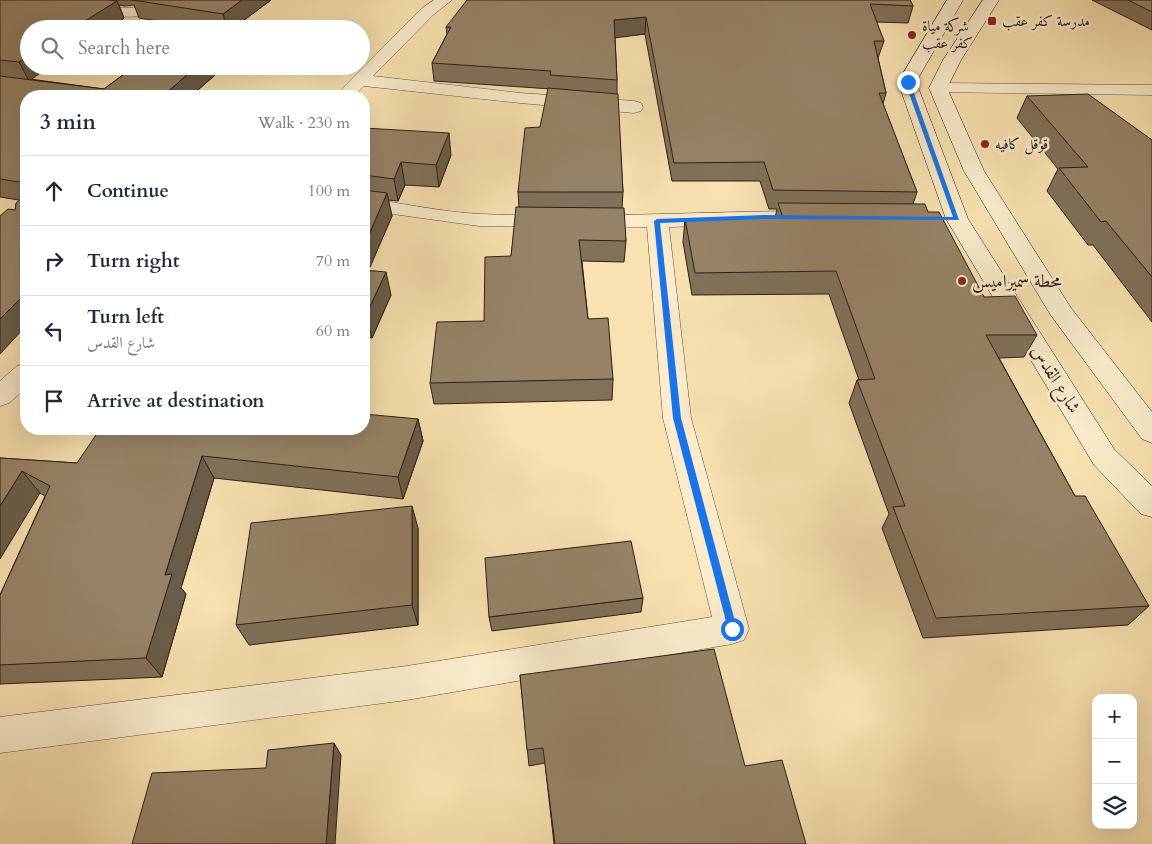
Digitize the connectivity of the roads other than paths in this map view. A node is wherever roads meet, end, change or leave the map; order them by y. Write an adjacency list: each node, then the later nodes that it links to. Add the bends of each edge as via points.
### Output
1 (53, 0): 2 (street, via 130,14)
2 (165, 0)
3 (444, 0): 6 (street, via 427,12)
4 (955, 0): 19 (street, شارع القدس, via 908,82 943,219 1104,457)
5 (991, 0): 9 (street)
6 (370, 70)
7 (365, 75): 8 (street)
8 (360, 80): 10 (street); 12 (street)
9 (938, 88): 11 (street); 18 (street, via 974,171 1062,314)
10 (350, 90)
11 (1152, 90)
12 (634, 107)
13 (370, 205): 15 (street, via 479,220)
14 (841, 218): 15 (street)
15 (657, 221): 20 (street, via 677,418 732,629 407,683)
16 (20, 378): 17 (street)
17 (0, 396)
18 (1152, 432)
19 (1152, 505)
20 (0, 735)

